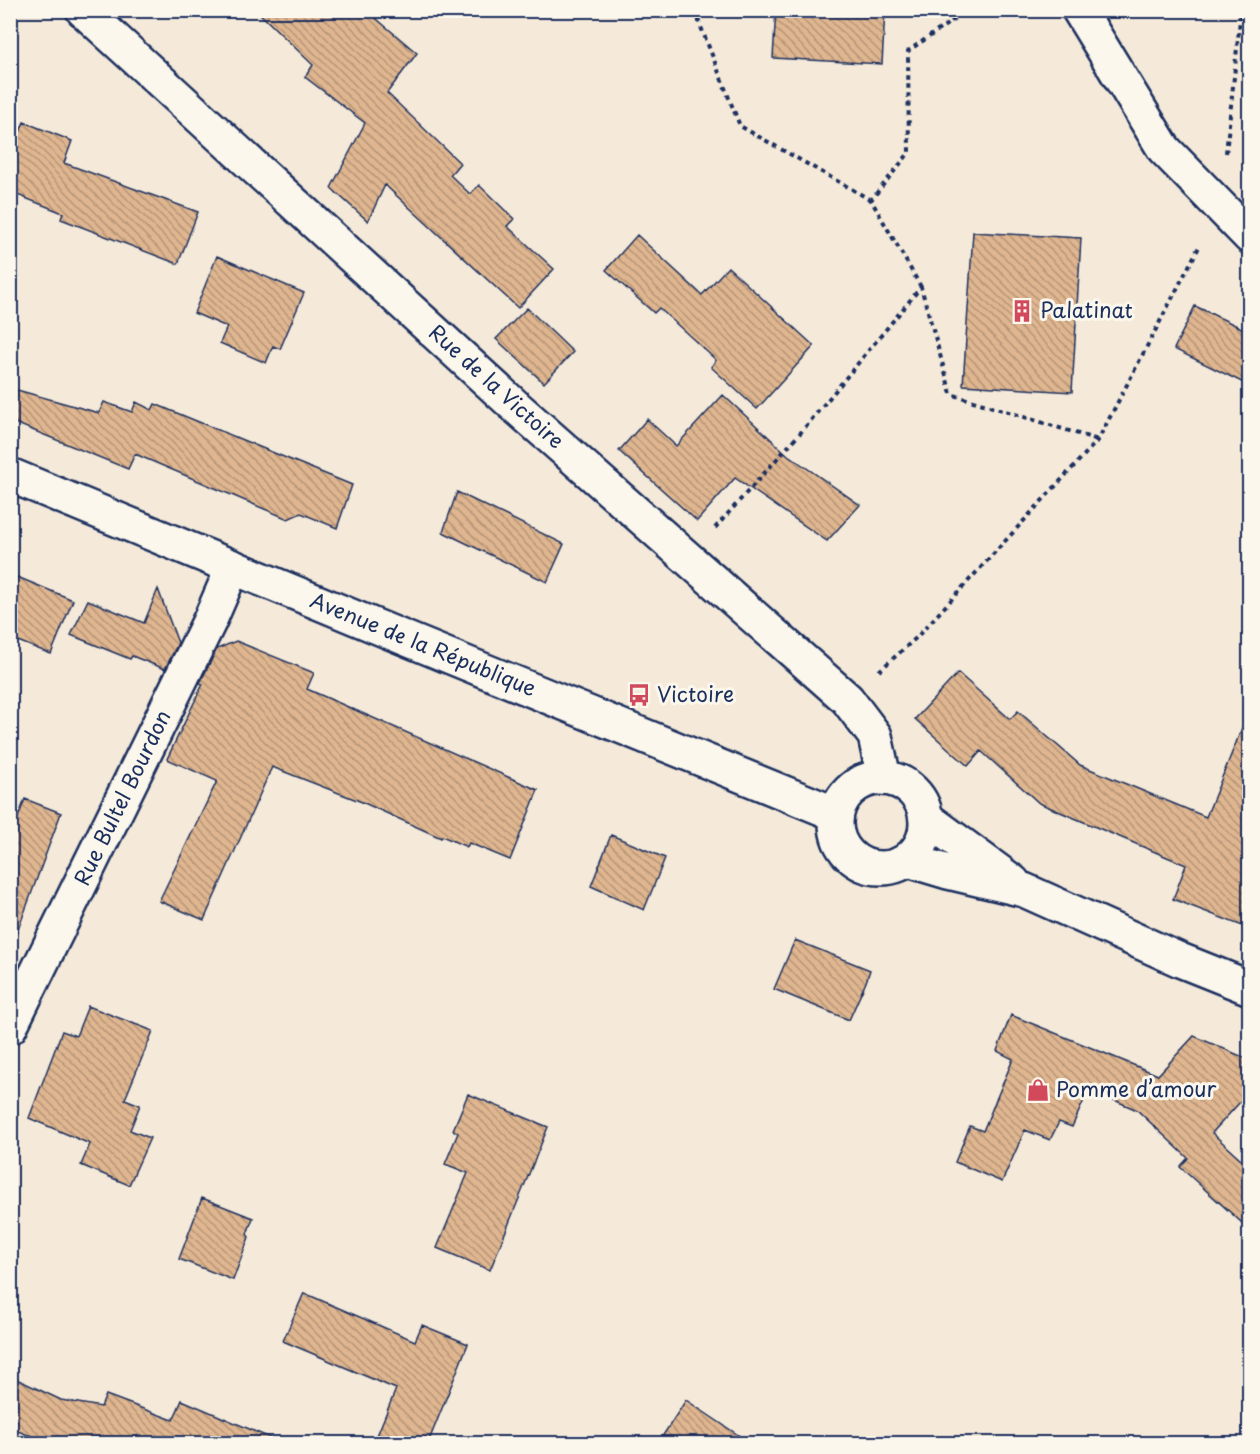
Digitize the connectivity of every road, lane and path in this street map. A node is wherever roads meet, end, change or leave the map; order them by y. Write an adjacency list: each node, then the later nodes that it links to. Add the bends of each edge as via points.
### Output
1 (83, 10): 12 (street, Rue de la Victoire, via 515,406)
2 (698, 10): 6 (path, via 699,22 740,126)
3 (968, 10): 6 (path, via 908,51 909,153)
4 (1079, 10): 7 (street, via 1164,149)
5 (1241, 10): 7 (path)
6 (871, 200): 9 (path)
7 (1220, 206): 8 (street); 10 (path)
8 (1250, 237)
9 (921, 288): 10 (path, via 951,394); 12 (path, via 802,431)
10 (1098, 440): 14 (path, via 916,638)
11 (10, 475): 13 (street, Avenue de la République)
12 (688, 558): 14 (street, Rue de la Victoire)
13 (232, 567): 16 (street, Avenue de la République); 21 (street, Rue Bultel Bourdon, via 210,620)
14 (847, 699): 15 (street, Rue de la Victoire, via 875,736)
15 (884, 778): 16 (street, via 868,779 853,786 842,798); 17 (street, via 902,782 916,794)
16 (836, 814): 18 (street, via 839,841 856,862 873,869 892,868)
17 (926, 818): 18 (street, via 921,846); 19 (street)
18 (908, 860): 19 (street)
19 (1024, 890): 20 (street)
20 (1250, 988)
21 (10, 1027)

